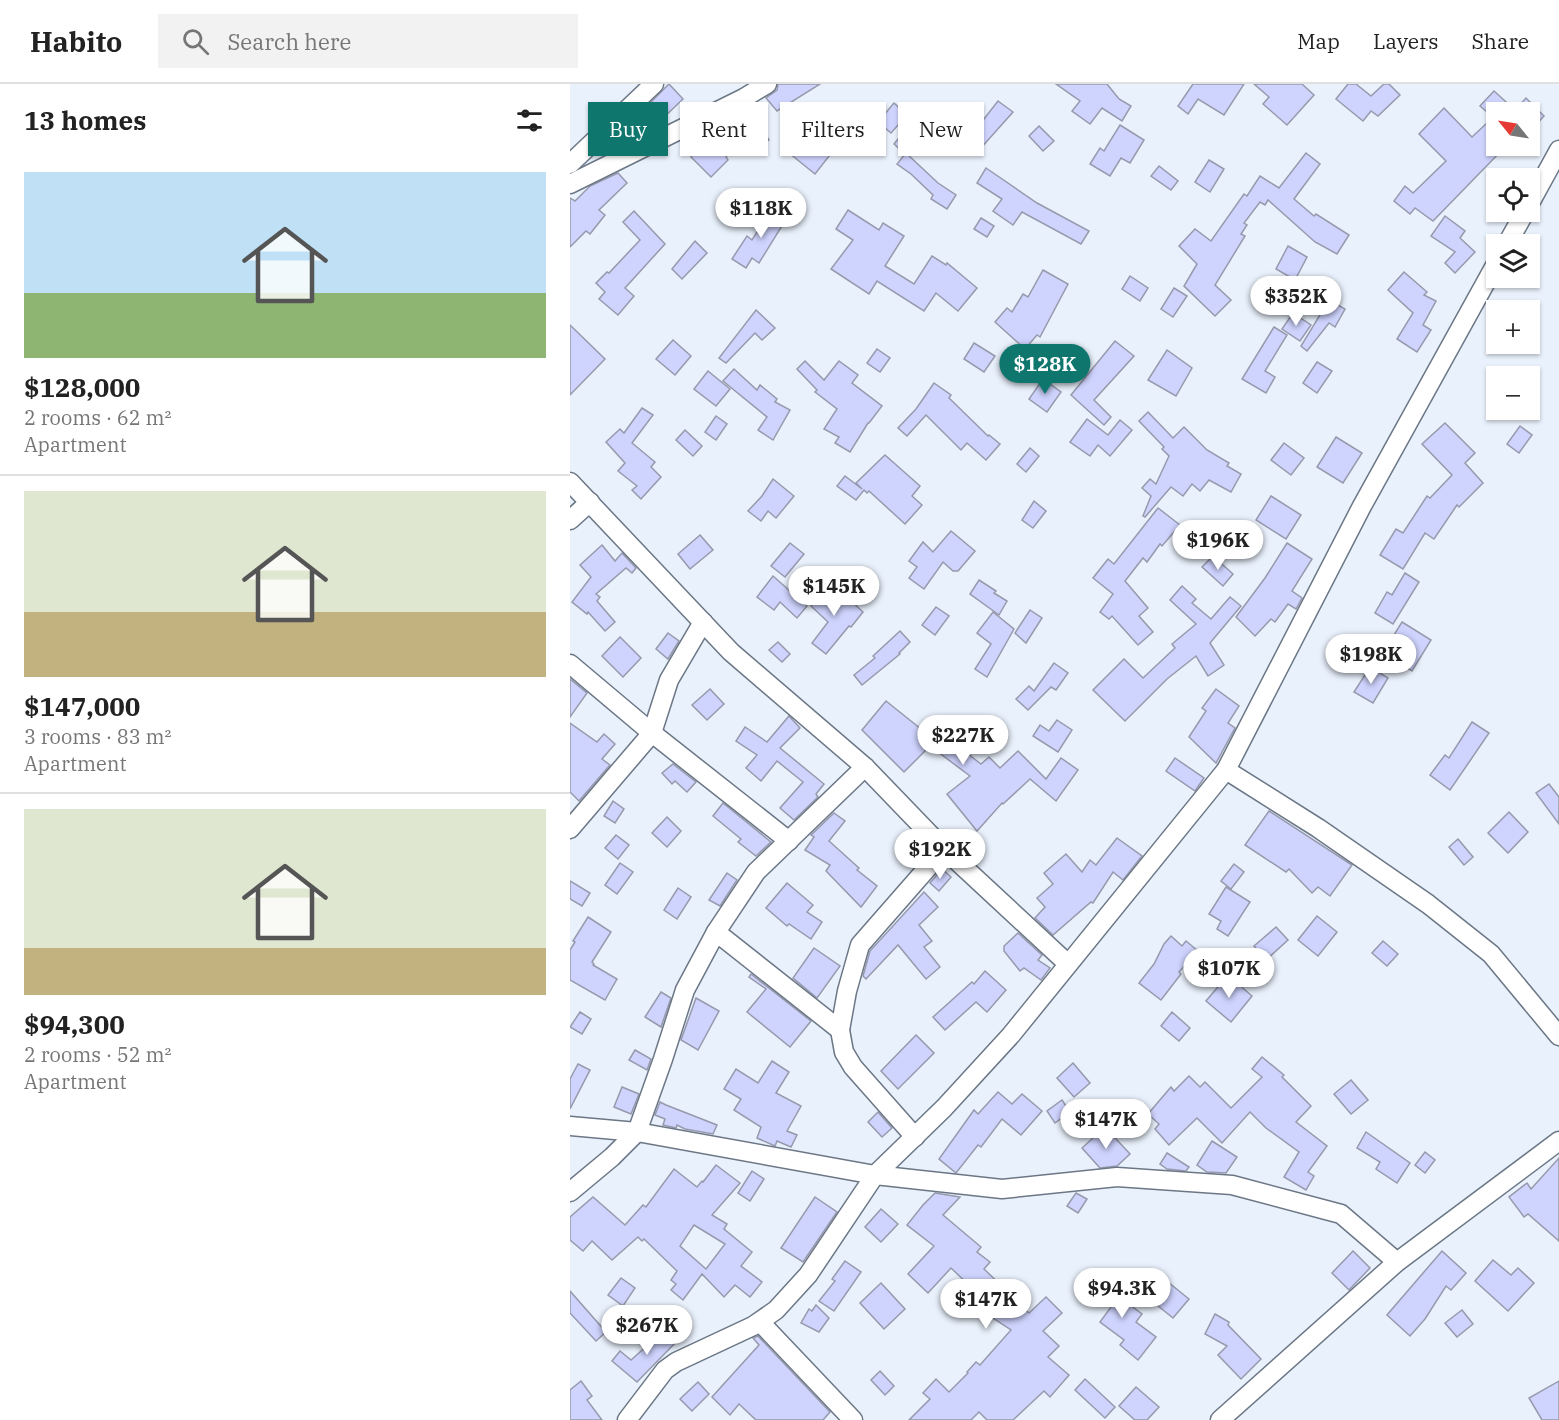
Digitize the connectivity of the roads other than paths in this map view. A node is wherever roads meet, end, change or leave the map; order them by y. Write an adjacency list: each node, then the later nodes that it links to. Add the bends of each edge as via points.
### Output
1 (654, 84): 4 (street)
2 (767, 84): 5 (street)
3 (1559, 150): 6 (street)
4 (570, 164)
5 (570, 184)
6 (1540, 184)
7 (1486, 282): 15 (street, via 1362,506)
8 (570, 482): 9 (street)
9 (590, 502): 10 (street); 11 (street)
10 (570, 520)
11 (703, 622): 13 (street, via 669,680); 14 (street, via 731,652)
12 (570, 664): 13 (street)
13 (652, 733): 16 (street); 17 (street)
14 (865, 767): 17 (street); 18 (street)
15 (1226, 770): 20 (street); 22 (street, via 1428,904 1491,954)
16 (570, 829)
17 (789, 841): 19 (street, via 756,872)
18 (944, 849): 20 (street); 21 (street, via 860,945)
19 (716, 932): 21 (street); 24 (street, via 685,990)
20 (1068, 964): 25 (street, via 1011,1035)
21 (840, 1030): 25 (street, via 844,1052 853,1067)
22 (1559, 1036)
23 (570, 1125): 24 (street)
24 (637, 1132): 27 (street); 28 (street)
25 (915, 1137): 27 (street)
26 (1559, 1141): 29 (street)
27 (875, 1175): 29 (street, via 1002,1190 1117,1177 1232,1185 1341,1214); 30 (street, via 808,1275)
28 (570, 1192)
29 (1397, 1262): 33 (street)
30 (760, 1322): 31 (street, via 665,1370); 32 (street)
31 (627, 1420)
32 (853, 1420)
33 (1220, 1420)

